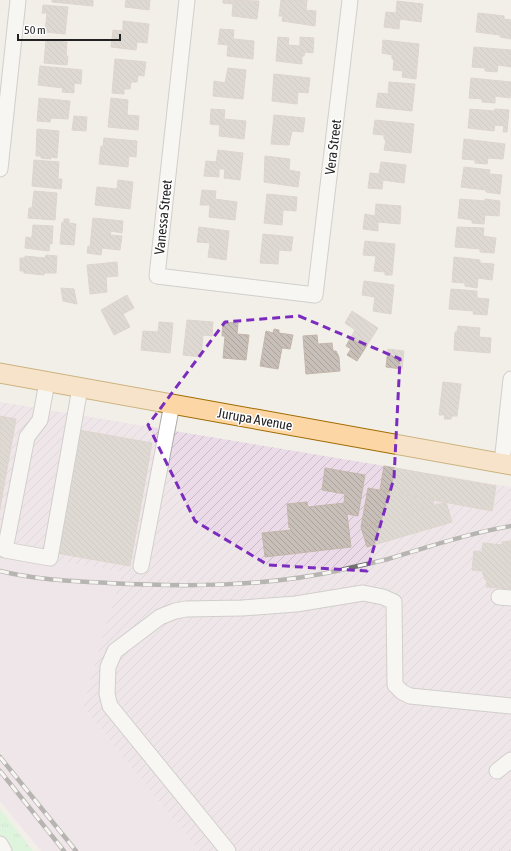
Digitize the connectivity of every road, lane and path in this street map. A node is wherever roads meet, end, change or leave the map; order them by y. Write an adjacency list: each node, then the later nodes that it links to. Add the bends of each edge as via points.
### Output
1 (18, 0): 4 (street)
2 (187, 0): 5 (street, Vanessa Street, via 157,276)
3 (350, 0): 5 (street, Vera Street)
4 (0, 169)
5 (315, 295)
6 (0, 373): 8 (main road, Jurupa Avenue)
7 (511, 379): 11 (street)
8 (47, 382): 9 (main road, Jurupa Avenue); 9 (street, via 40,420 27,437 5,550 50,558)
9 (80, 388): 10 (main road, Jurupa Avenue)
10 (172, 404): 11 (main road, Jurupa Avenue); 12 (street)
11 (506, 464)
12 (141, 566)
13 (511, 706): 18 (street, via 410,696 402,692 395,685 394,602 383,596 362,593 296,604 186,609 160,617 115,651 108,667 107,694 110,706)
14 (511, 760): 15 (street)
15 (497, 772)
16 (0, 844): 17 (street)
17 (4, 851)
18 (228, 851)

